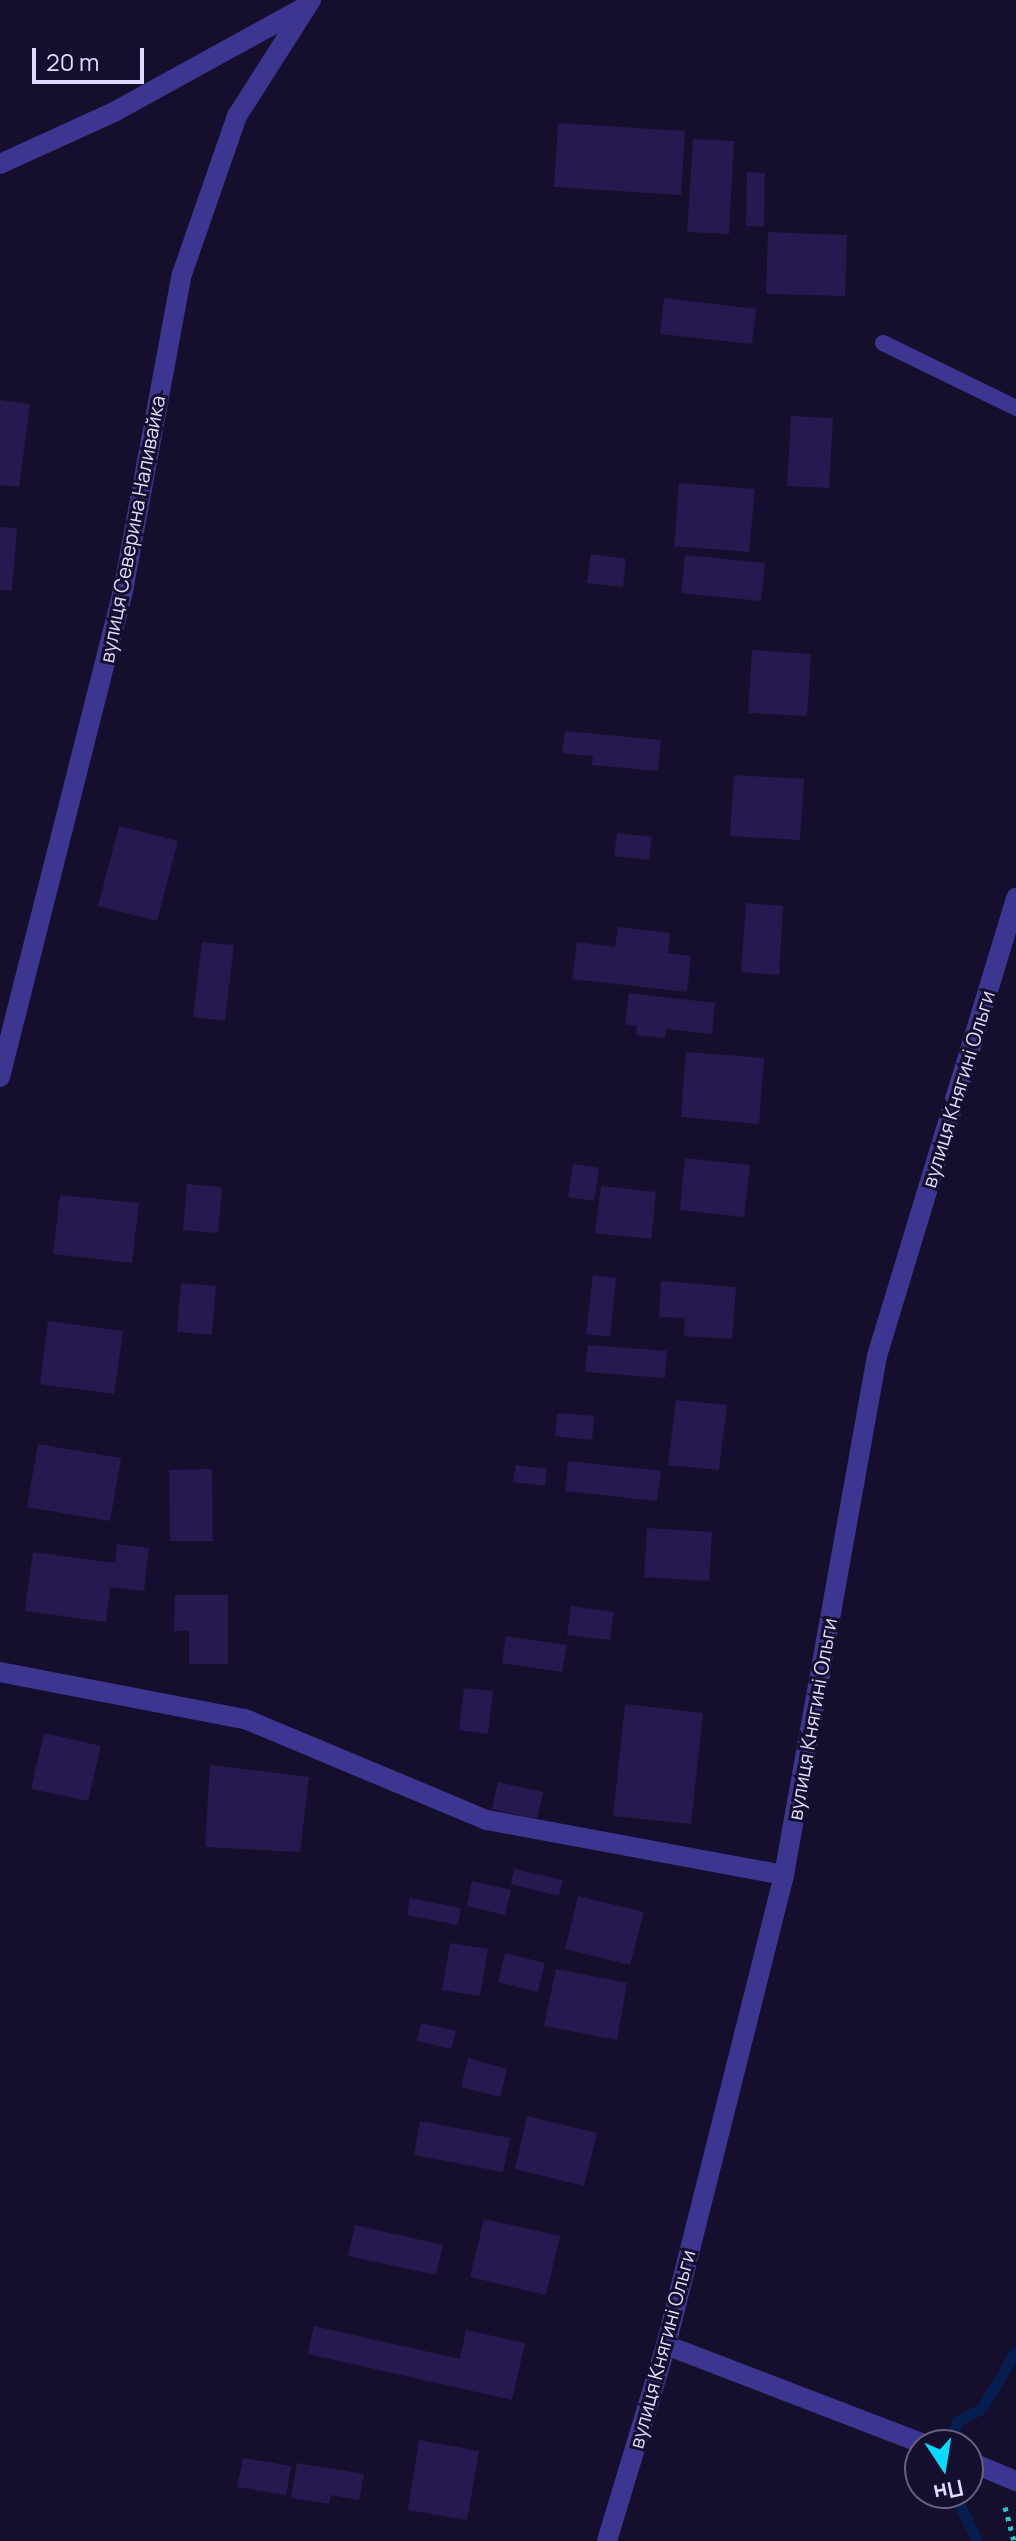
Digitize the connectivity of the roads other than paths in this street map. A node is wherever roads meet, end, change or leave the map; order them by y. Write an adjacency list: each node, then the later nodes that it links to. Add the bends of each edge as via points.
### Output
1 (310, 2): 2 (street, via 114,112); 6 (street, вулиця Северина Наливайка, via 237,116 182,274 123,591)
2 (0, 164)
3 (883, 343): 4 (lane)
4 (1016, 408)
5 (1016, 898): 8 (street, вулиця Княгині Ольги, via 877,1356)
6 (0, 1077)
7 (0, 1672): 8 (street, via 245,1719 487,1820)
8 (784, 1875): 9 (street, вулиця Княгині Ольги)
9 (666, 2345): 10 (street); 13 (street, вулиця Княгині Ольги)
10 (904, 2436)
11 (984, 2468): 12 (street)
12 (1016, 2481)
13 (607, 2541)

